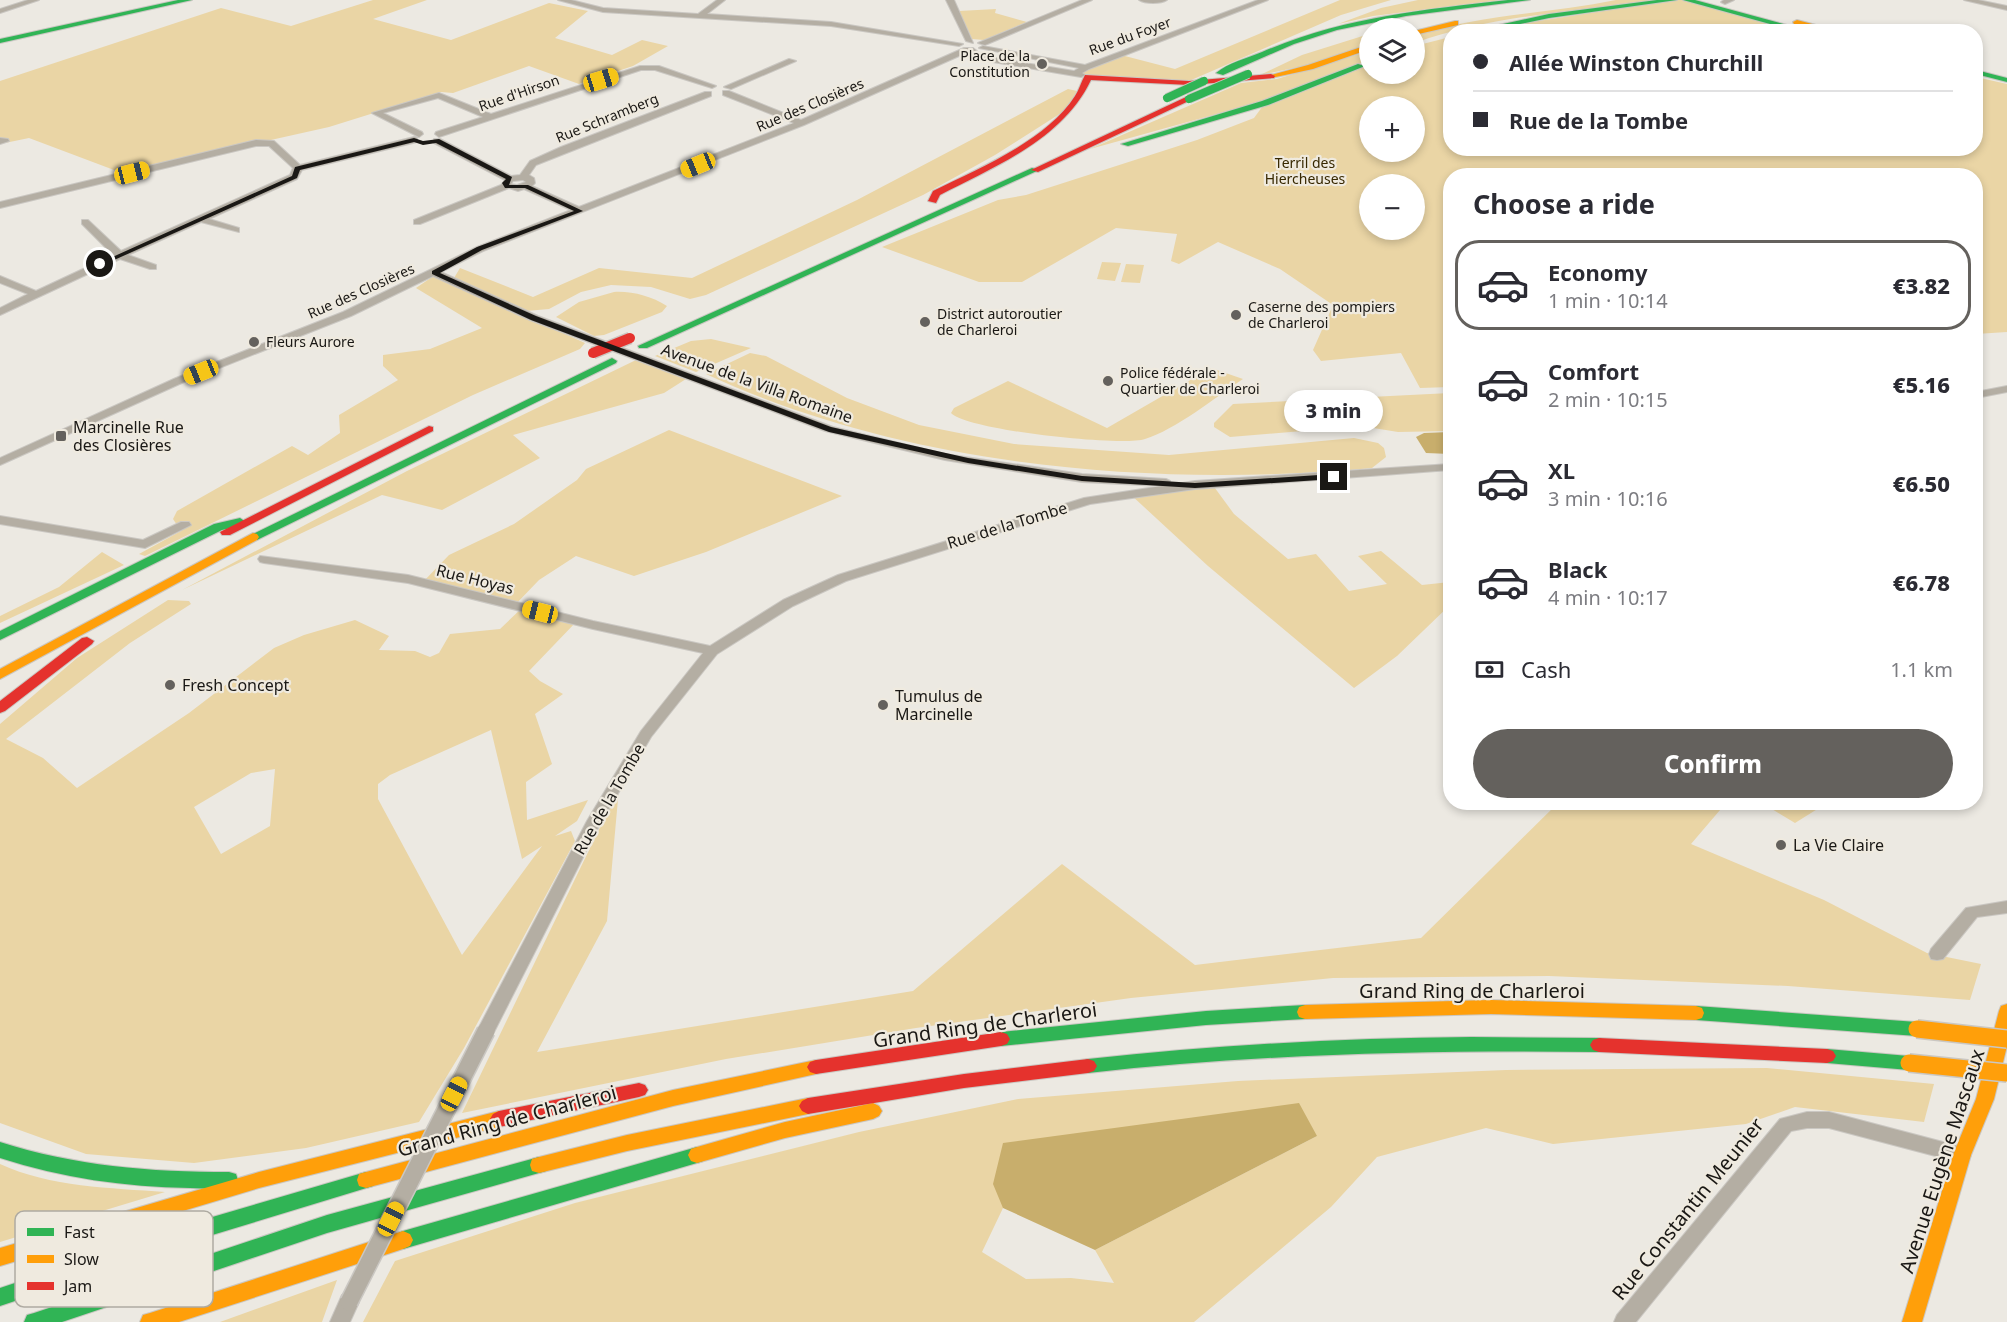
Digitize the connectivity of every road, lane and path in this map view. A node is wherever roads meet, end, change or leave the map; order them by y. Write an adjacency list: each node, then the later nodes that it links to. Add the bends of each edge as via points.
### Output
1 (35, 0): 18 (street)
2 (188, 0): 30 (main road)
3 (562, 0): 20 (street, via 603,10)
4 (721, 0): 20 (street)
5 (950, 0): 31 (street)
6 (1088, 0): 34 (street)
7 (1143, 0): 8 (street)
8 (1163, 0)
9 (1264, 0): 42 (street, Rue du Foyer)
10 (1403, 0): 35 (main road, via 1344,18)
11 (1526, 0): 35 (main road, via 1361,23)
12 (1587, 0): 19 (main road)
13 (1672, 0): 23 (main road)
14 (1687, 0): 16 (main road)
15 (1968, 0): 17 (street)
16 (1721, 2): 24 (main road); 25 (main road)
17 (2007, 8)
18 (0, 10)
19 (1500, 12): 21 (main road); 22 (main road)
20 (700, 16): 33 (street, via 831,24)
21 (1425, 21)
22 (1451, 24)
23 (1509, 24)
24 (1786, 24)
25 (1802, 24)
26 (1443, 26): 27 (main road)
27 (1425, 30)
28 (1359, 34): 51 (main road, bridge, via 1321,44 1248,74)
29 (1443, 39): 32 (main road)
30 (0, 41)
31 (970, 41): 33 (street); 34 (street)
32 (1425, 43)
33 (959, 44): 36 (street)
34 (983, 45): 36 (street, Rue des Closières); 42 (street)
35 (1283, 45): 55 (main road, bridge)
36 (969, 50): 38 (street, Rue des Closières); 39 (street)
37 (1359, 50): 42 (main road, via 1310,67 1245,80 1178,84)
38 (951, 58): 39 (street); 49 (street, Rue des Closières)
39 (981, 58): 42 (street)
40 (792, 61): 47 (street)
41 (1359, 68): 51 (main road, via 1247,109)
42 (1083, 73): 55 (main road, via 1081,97 1061,117 936,193)
43 (1983, 74): 45 (main road)
44 (1983, 78): 45 (main road)
45 (2007, 82)
46 (710, 90): 47 (street); 48 (street, Rue d'Hirson, via 656,68 640,68); 53 (street, Rue Schramberg, via 533,163)
47 (727, 90): 49 (street)
48 (490, 117): 50 (street, Rue d'Hirson); 50 (street, via 439,95 376,113)
49 (801, 123): 57 (street, Rue des Closières)
50 (427, 139): 52 (street, Rue d'Hirson); 54 (street)
51 (1058, 161): 83 (main road, via 643,346 435,445)
52 (298, 168): 56 (street, via 271,144 256,143); 58 (street, via 294,177)
53 (524, 182): 54 (street); 57 (street)
54 (508, 183): 60 (street)
55 (933, 201): 62 (main road)
56 (0, 206)
57 (580, 211): 66 (street, Rue des Closières, via 480,249)
58 (200, 219): 61 (street); 63 (street)
59 (86, 222): 63 (street)
60 (417, 222)
61 (236, 230)
62 (867, 230)
63 (119, 255): 65 (street); 68 (street)
64 (806, 257): 70 (main road, bridge)
65 (153, 267)
66 (435, 273): 74 (street, Rue des Closières, via 347,314 180,380); 76 (street, Avenue de la Villa Romaine, via 534,318 829,429 945,457)
67 (0, 279): 68 (street)
68 (36, 294): 69 (street)
69 (0, 312)
70 (588, 356)
71 (2007, 389): 72 (street)
72 (1983, 394)
73 (444, 422): 79 (main road)
74 (0, 462)
75 (1443, 467): 77 (street, Rue de la Tombe)
76 (1082, 478): 77 (street, Rue de la Tombe); 78 (street, Rue de la Tombe)
77 (1195, 485): 78 (street, Rue de la Tombe)
78 (1088, 501): 86 (street, Rue de la Tombe, via 842,578 788,603)
79 (246, 521): 84 (main road); 85 (main road, via 218,527)
80 (4, 523): 81 (street, via 145,544)
81 (185, 525)
82 (264, 559): 86 (street, Rue Hoyas, via 408,579)
83 (191, 569): 87 (main road); 88 (main road, via 155,598 33,680)
84 (92, 606)
85 (0, 636)
86 (712, 651): 113 (street, Rue de la Tombe, bridge, via 646,734 615,782)
87 (0, 675)
88 (0, 708)
89 (2007, 907): 90 (street, via 1972,912)
90 (1937, 954)
91 (2007, 1011): 99 (main road, Avenue Eugène Mascaux, via 1985,1099)
92 (2007, 1039): 94 (main road, Grand Ring de Charleroi, bridge, via 1819,1019 1683,1012 1464,1008 1302,1012 986,1041)
93 (2007, 1073): 95 (main road, bridge, via 1695,1046 1477,1041 1179,1056)
94 (782, 1074): 96 (main road, via 717,1074); 102 (main road, Grand Ring de Charleroi, via 504,1142 324,1190)
95 (1000, 1076): 105 (main road, via 826,1102 661,1136 491,1178); 108 (main road, via 942,1098 785,1130 357,1253)
96 (683, 1081)
97 (649, 1088): 100 (main road, via 477,1124)
98 (0, 1150): 100 (main road, via 46,1166 106,1177)
99 (1962, 1155): 114 (street, Rue Constantin Meunier, via 1829,1120 1786,1124); 115 (main road, Avenue Eugène Mascaux)
100 (259, 1180): 101 (main road)
101 (155, 1211)
102 (213, 1225)
103 (15, 1253): 104 (main road)
104 (0, 1257)
105 (213, 1261)
106 (15, 1292): 107 (main road, Grand Ring de Charleroi)
107 (0, 1297)
108 (213, 1301)
109 (76, 1307): 111 (main road)
110 (195, 1307): 112 (main road)
111 (34, 1322)
112 (150, 1322)
113 (340, 1322)
114 (1624, 1322)
115 (1912, 1322)

